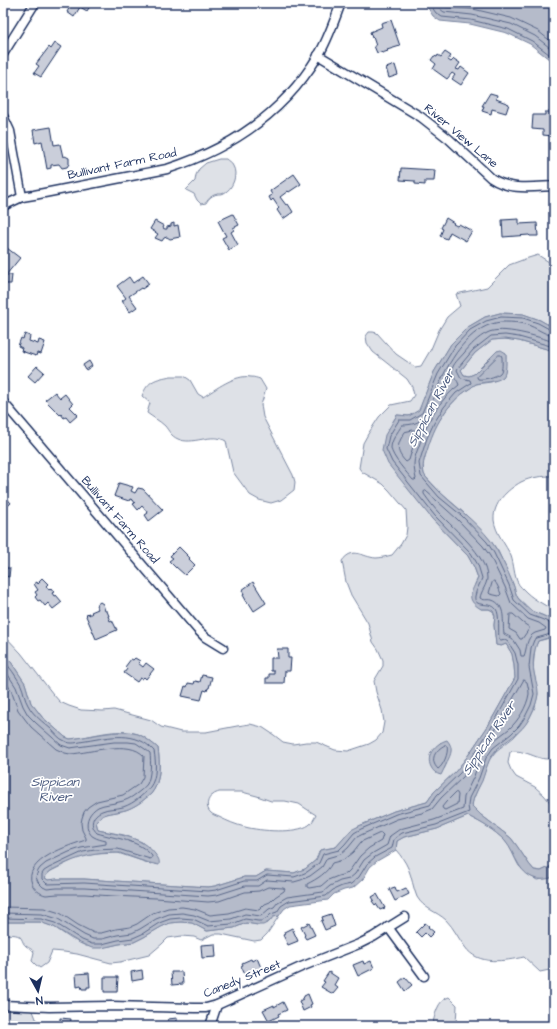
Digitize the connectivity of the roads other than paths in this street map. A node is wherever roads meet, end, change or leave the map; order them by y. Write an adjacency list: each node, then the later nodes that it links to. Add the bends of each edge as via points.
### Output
1 (35, 3): 3 (street)
2 (341, 3): 4 (street, Bullivant Farm Road)
3 (3, 54)
4 (318, 55): 6 (street, River View Lane, via 421,117 497,182 517,187); 7 (street, Bullivant Farm Road, via 296,87 269,114 238,138 204,156 167,169)
5 (3, 116): 7 (street, via 10,131)
6 (554, 186)
7 (22, 197): 8 (street, Bullivant Farm Road)
8 (3, 206)
9 (3, 402): 10 (street, Bullivant Farm Road, via 205,637)
10 (223, 648)
11 (405, 917): 12 (street, Canedy Street)
12 (388, 927): 13 (street); 15 (street, Canedy Street, via 359,944)
13 (424, 976)
14 (3, 1005): 15 (street, Canedy Street, via 206,1008)
15 (217, 1005): 16 (street)
16 (210, 1026)

